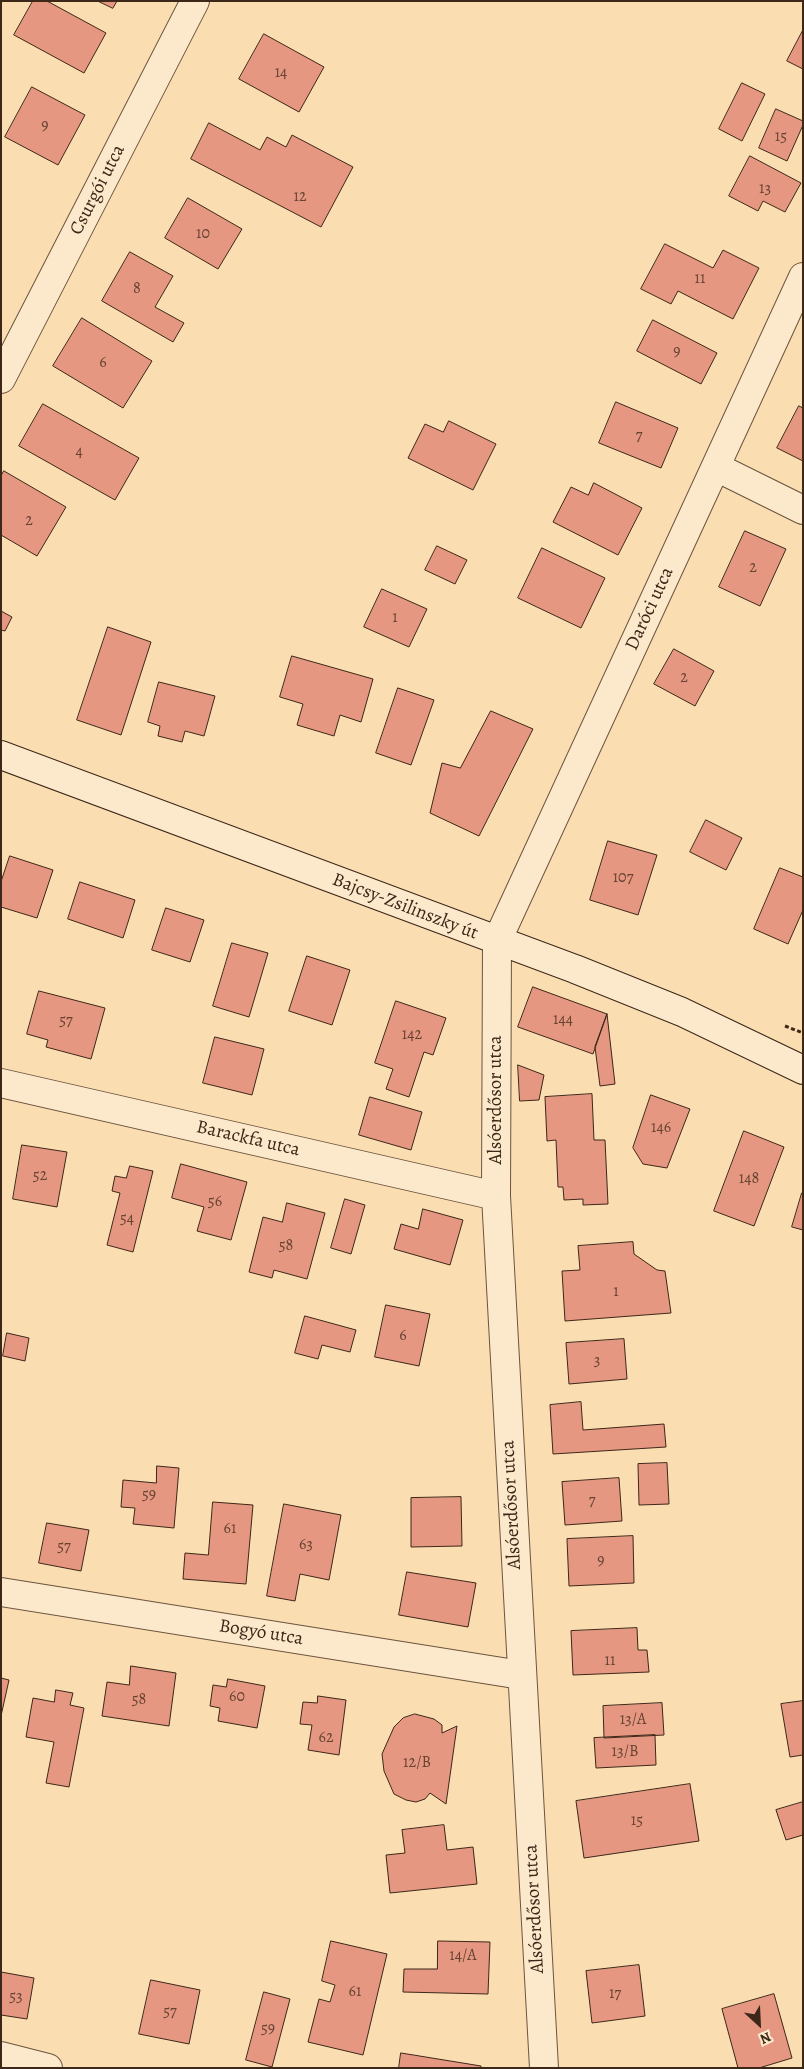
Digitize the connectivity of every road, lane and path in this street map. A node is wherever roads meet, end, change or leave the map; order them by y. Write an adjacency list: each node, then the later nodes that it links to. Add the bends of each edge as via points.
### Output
1 (195, 1): 3 (street, Csurgói utca)
2 (803, 277): 4 (street, Daróci utca)
3 (1, 379)
4 (716, 467): 5 (street); 7 (street, Daróci utca)
5 (803, 510)
6 (1, 755): 7 (street, Bajcsy-Zsilinszky út)
7 (497, 941): 8 (street, Bajcsy-Zsilinszky út, via 682,1012); 10 (street, Alsóerdősor utca)
8 (803, 1070)
9 (1, 1083): 10 (street, Barackfa utca)
10 (496, 1196): 12 (street, Alsóerdősor utca)
11 (1, 1592): 12 (street, Bogyó utca)
12 (522, 1675): 15 (street, Alsóerdősor utca)
13 (1, 2056): 14 (street)
14 (48, 2068)
15 (544, 2068)

